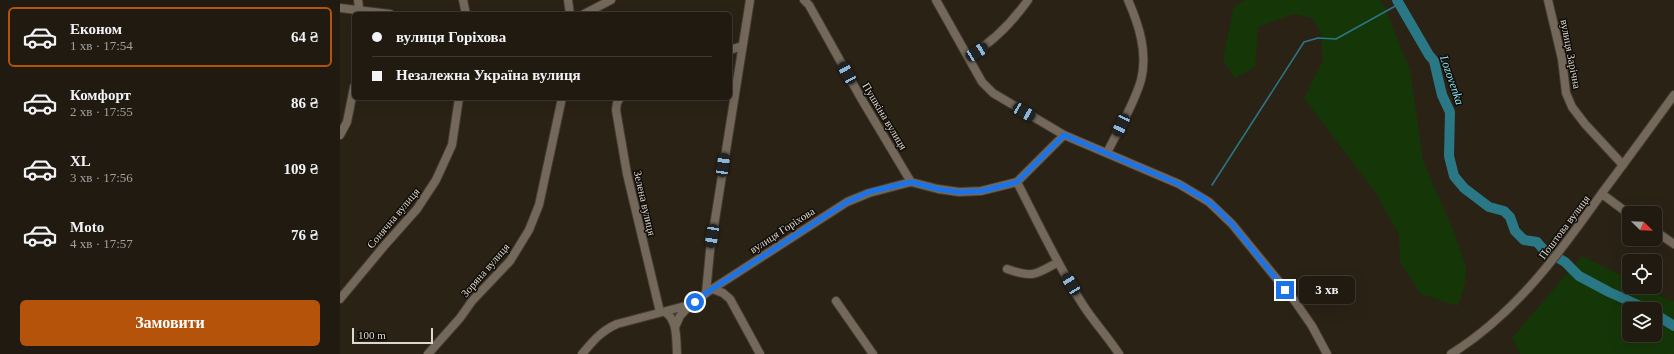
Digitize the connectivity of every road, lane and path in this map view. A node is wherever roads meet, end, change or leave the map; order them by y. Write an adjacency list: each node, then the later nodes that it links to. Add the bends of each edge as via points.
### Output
1 (358, 0): 12 (street)
2 (463, 0): 13 (street)
3 (568, 0): 14 (street)
4 (611, 0): 15 (street)
5 (750, 0): 16 (street)
6 (804, 0): 28 (street, Пушкіна вулиця)
7 (936, 0): 18 (street)
8 (1028, 0): 18 (street, via 999,34)
9 (1128, 0): 26 (street, via 1140,32 1143,67 1135,96)
10 (1548, 0): 27 (street, вулиця Зарічна, via 1562,59 1566,93 1585,124)
11 (340, 8): 12 (street)
12 (360, 12)
13 (466, 12)
14 (570, 12)
15 (588, 12)
16 (742, 46): 17 (street); 36 (street, via 710,251)
17 (732, 49)
18 (968, 57): 25 (street, via 982,82 993,93)
19 (1674, 95): 27 (street, Поштова вулиця)
20 (352, 97): 24 (street, via 347,122)
21 (459, 100): 37 (street, Сонячна вулиця, via 452,145 436,180 417,209)
22 (562, 100): 42 (street, Зоряна вулиця, via 539,205 529,230 510,261)
23 (618, 100): 40 (street, Зелена вулиця, via 616,110 627,174)
24 (340, 134)
25 (1064, 135): 26 (street); 29 (street)
26 (1107, 153): 48 (street, via 1179,184 1215,207 1294,300)
27 (1623, 165): 30 (street, Поштова вулиця)
28 (911, 182): 29 (street, вулиця Горіхова, via 958,192 982,191); 36 (street, вулиця Горіхова, via 869,192 847,202)
29 (1017, 182): 34 (street)
30 (1602, 194): 31 (street); 49 (street, Поштова вулиця, via 1543,274 1488,328)
31 (1622, 209)
32 (1662, 236): 33 (street)
33 (1674, 244)
34 (1058, 262): 35 (street, via 1029,275); 47 (street, via 1084,306)
35 (1007, 269)
36 (710, 291): 39 (street, вулиця Горіхова); 45 (street, via 723,293 730,299)
37 (340, 299)
38 (836, 301): 46 (street)
39 (689, 305): 40 (street, вулиця Горіхова); 41 (street)
40 (662, 312): 41 (street, Зелена вулиця, via 672,318); 43 (street, вулиця Горіхова, via 617,324 601,332)
41 (674, 328): 44 (street)
42 (428, 354)
43 (582, 354)
44 (677, 354)
45 (760, 354)
46 (873, 354)
47 (1119, 354)
48 (1327, 354)
49 (1451, 354)

